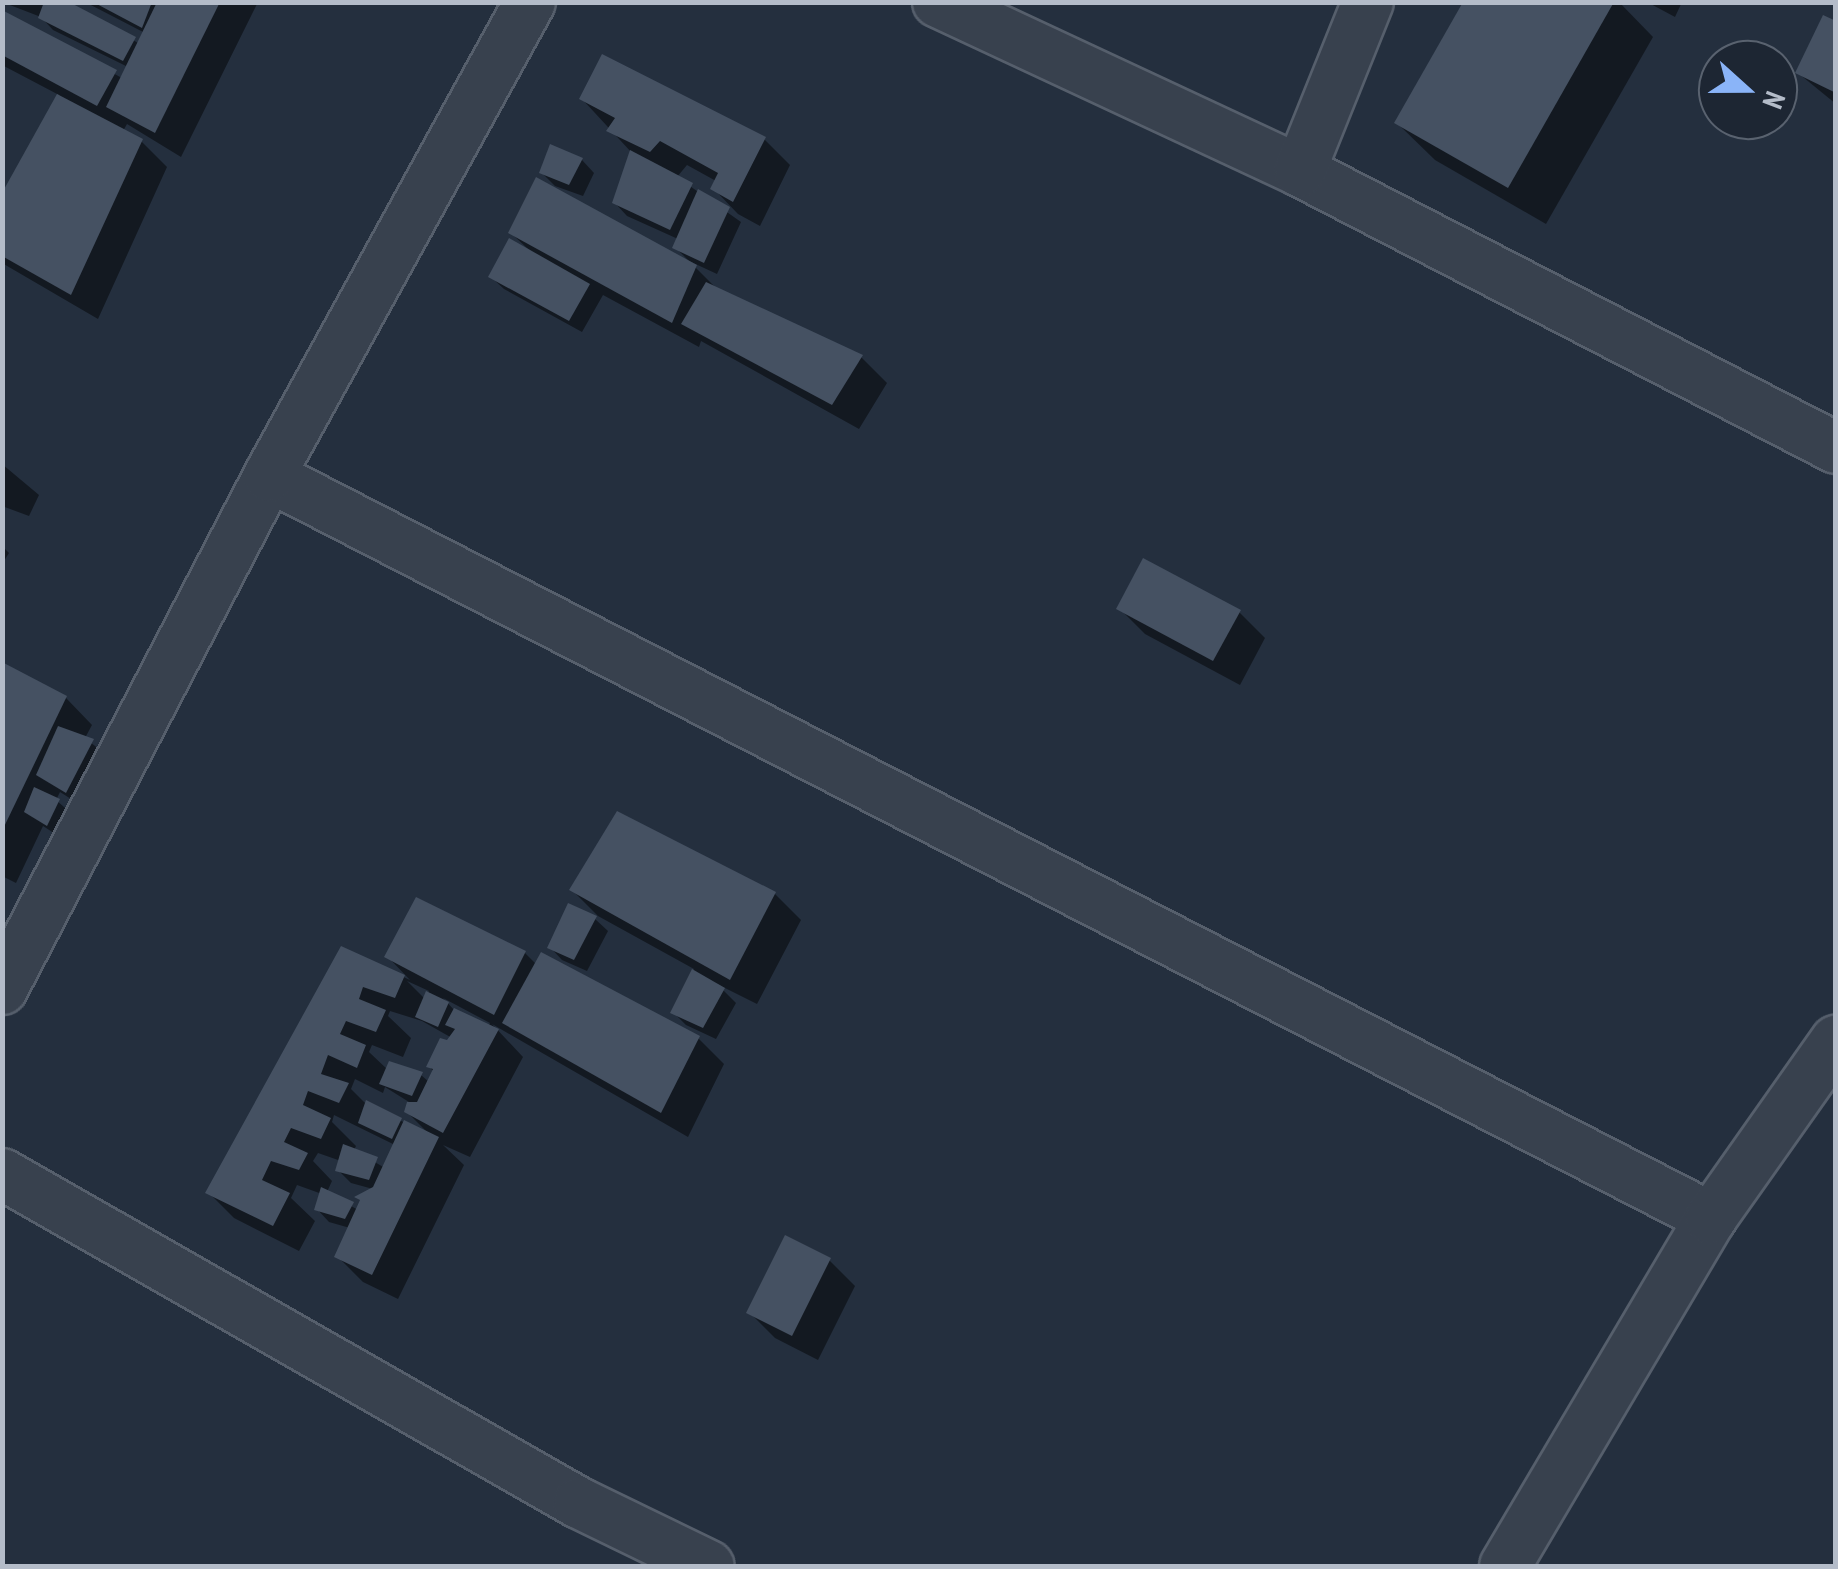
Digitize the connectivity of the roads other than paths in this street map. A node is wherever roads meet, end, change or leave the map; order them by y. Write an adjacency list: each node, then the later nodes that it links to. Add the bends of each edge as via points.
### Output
1 (530, 2): 6 (street)
2 (938, 2): 4 (street)
3 (1368, 2): 4 (street)
4 (1300, 171): 5 (street)
5 (1836, 448)
6 (270, 476): 7 (street); 10 (street)
7 (2, 989)
8 (1836, 1041): 10 (street)
9 (2, 1174): 11 (street, via 579,1503)
10 (1711, 1218): 12 (street)
11 (709, 1566)
12 (1505, 1566)

